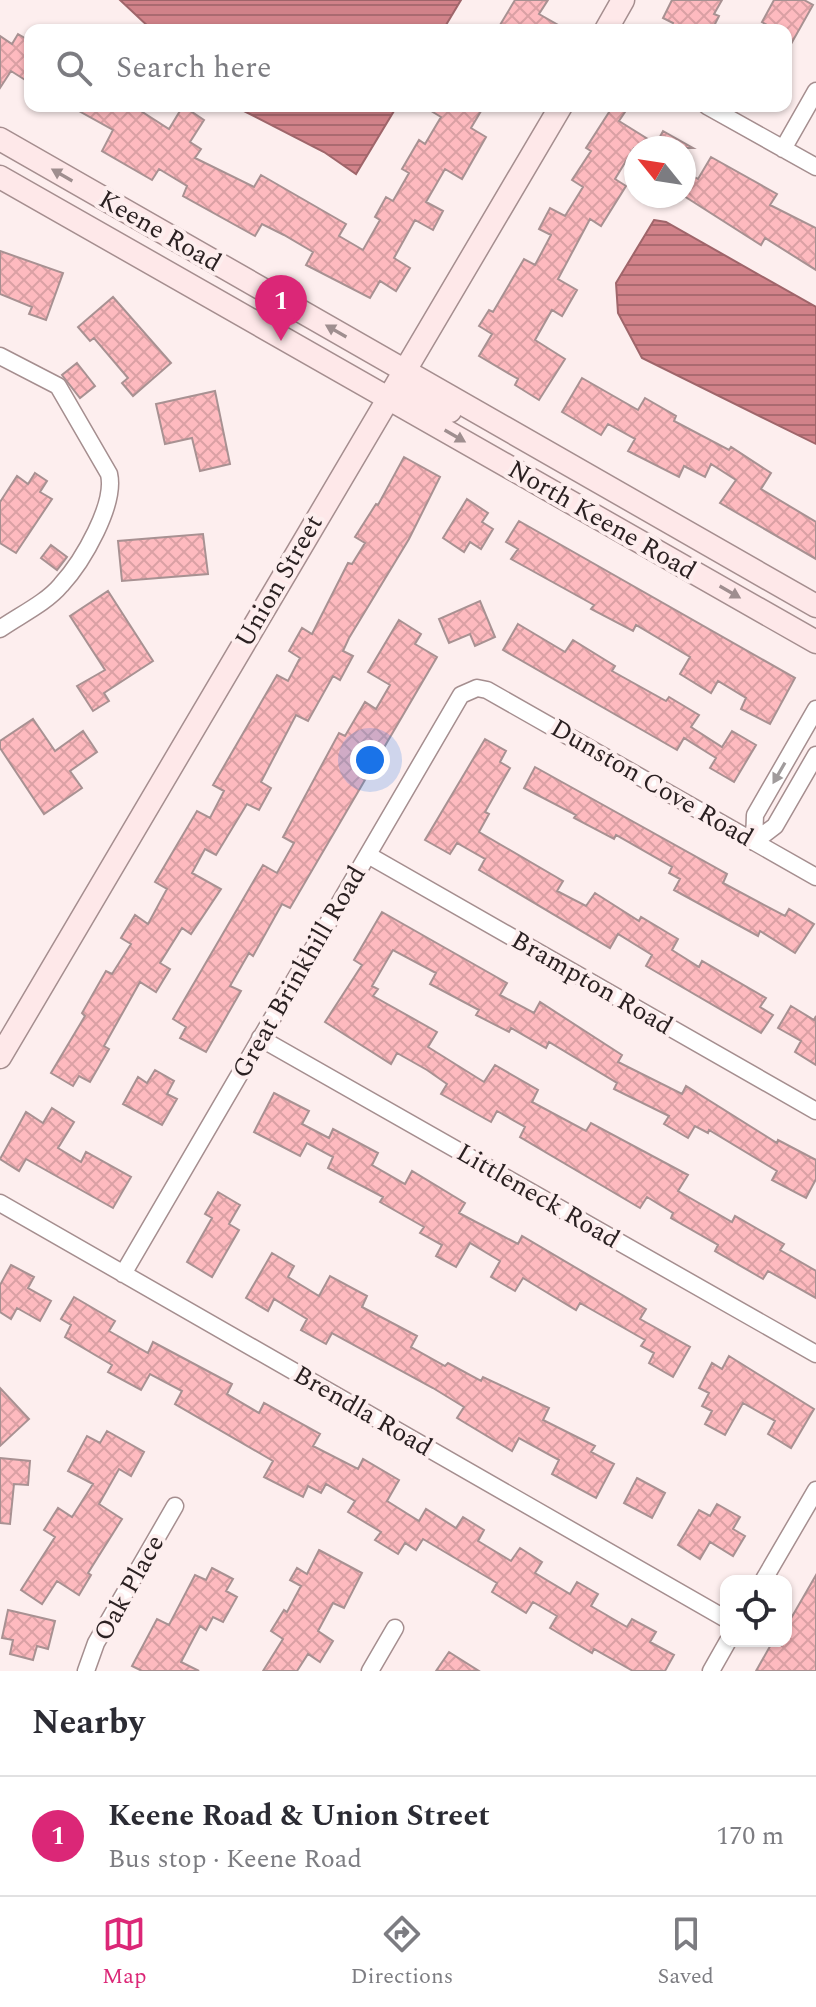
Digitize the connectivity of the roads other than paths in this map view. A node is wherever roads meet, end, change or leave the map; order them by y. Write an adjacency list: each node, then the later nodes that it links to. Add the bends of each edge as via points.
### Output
1 (623, 0): 2 (main road)
2 (609, 24)
3 (816, 91): 7 (street)
4 (557, 112): 12 (main road, Union Street)
5 (718, 112): 7 (street)
6 (0, 139): 12 (main road, Keene Road, one-way to 6)
7 (783, 149): 8 (street)
8 (816, 167)
9 (0, 177): 10 (main road, Keene Road)
10 (128, 250): 12 (main road, via 205,278 361,367); 13 (main road, Keene Road)
11 (0, 356): 16 (street, via 58,386 109,474 112,489 109,505 60,587)
12 (404, 369): 13 (main road, Union Street); 14 (main road, North Keene Road)
13 (387, 397): 14 (main road, via 403,394 431,401 664,535); 17 (main road, North Keene Road, one-way to 17); 24 (main road, Union Street)
14 (737, 561): 15 (main road, North Keene Road)
15 (816, 606)
16 (0, 629)
17 (816, 642)
18 (487, 690): 21 (street, Dunston Cove Road); 22 (street, Great Brinkhill Road, via 461,695)
19 (816, 709): 21 (street, one-way to 21, via 755,815)
20 (816, 755): 21 (street, via 775,826)
21 (754, 842): 23 (street, Dunston Cove Road)
22 (368, 855): 25 (street, Great Brinkhill Road); 27 (street, Brampton Road)
23 (816, 877)
24 (8, 1027): 26 (main road, Union Street)
25 (260, 1038): 29 (street, Great Brinkhill Road); 30 (street, Littleneck Road)
26 (0, 1057)
27 (816, 1111)
28 (0, 1203): 29 (street, Brendla Road)
29 (123, 1274): 34 (street, Brendla Road)
30 (816, 1354)
31 (816, 1490): 33 (street)
32 (175, 1506): 37 (street, Oak Place, via 96,1643)
33 (766, 1575)
34 (720, 1616)
35 (395, 1628): 38 (street)
36 (725, 1647): 39 (street)
37 (86, 1671)
38 (370, 1671)
39 (711, 1671)

